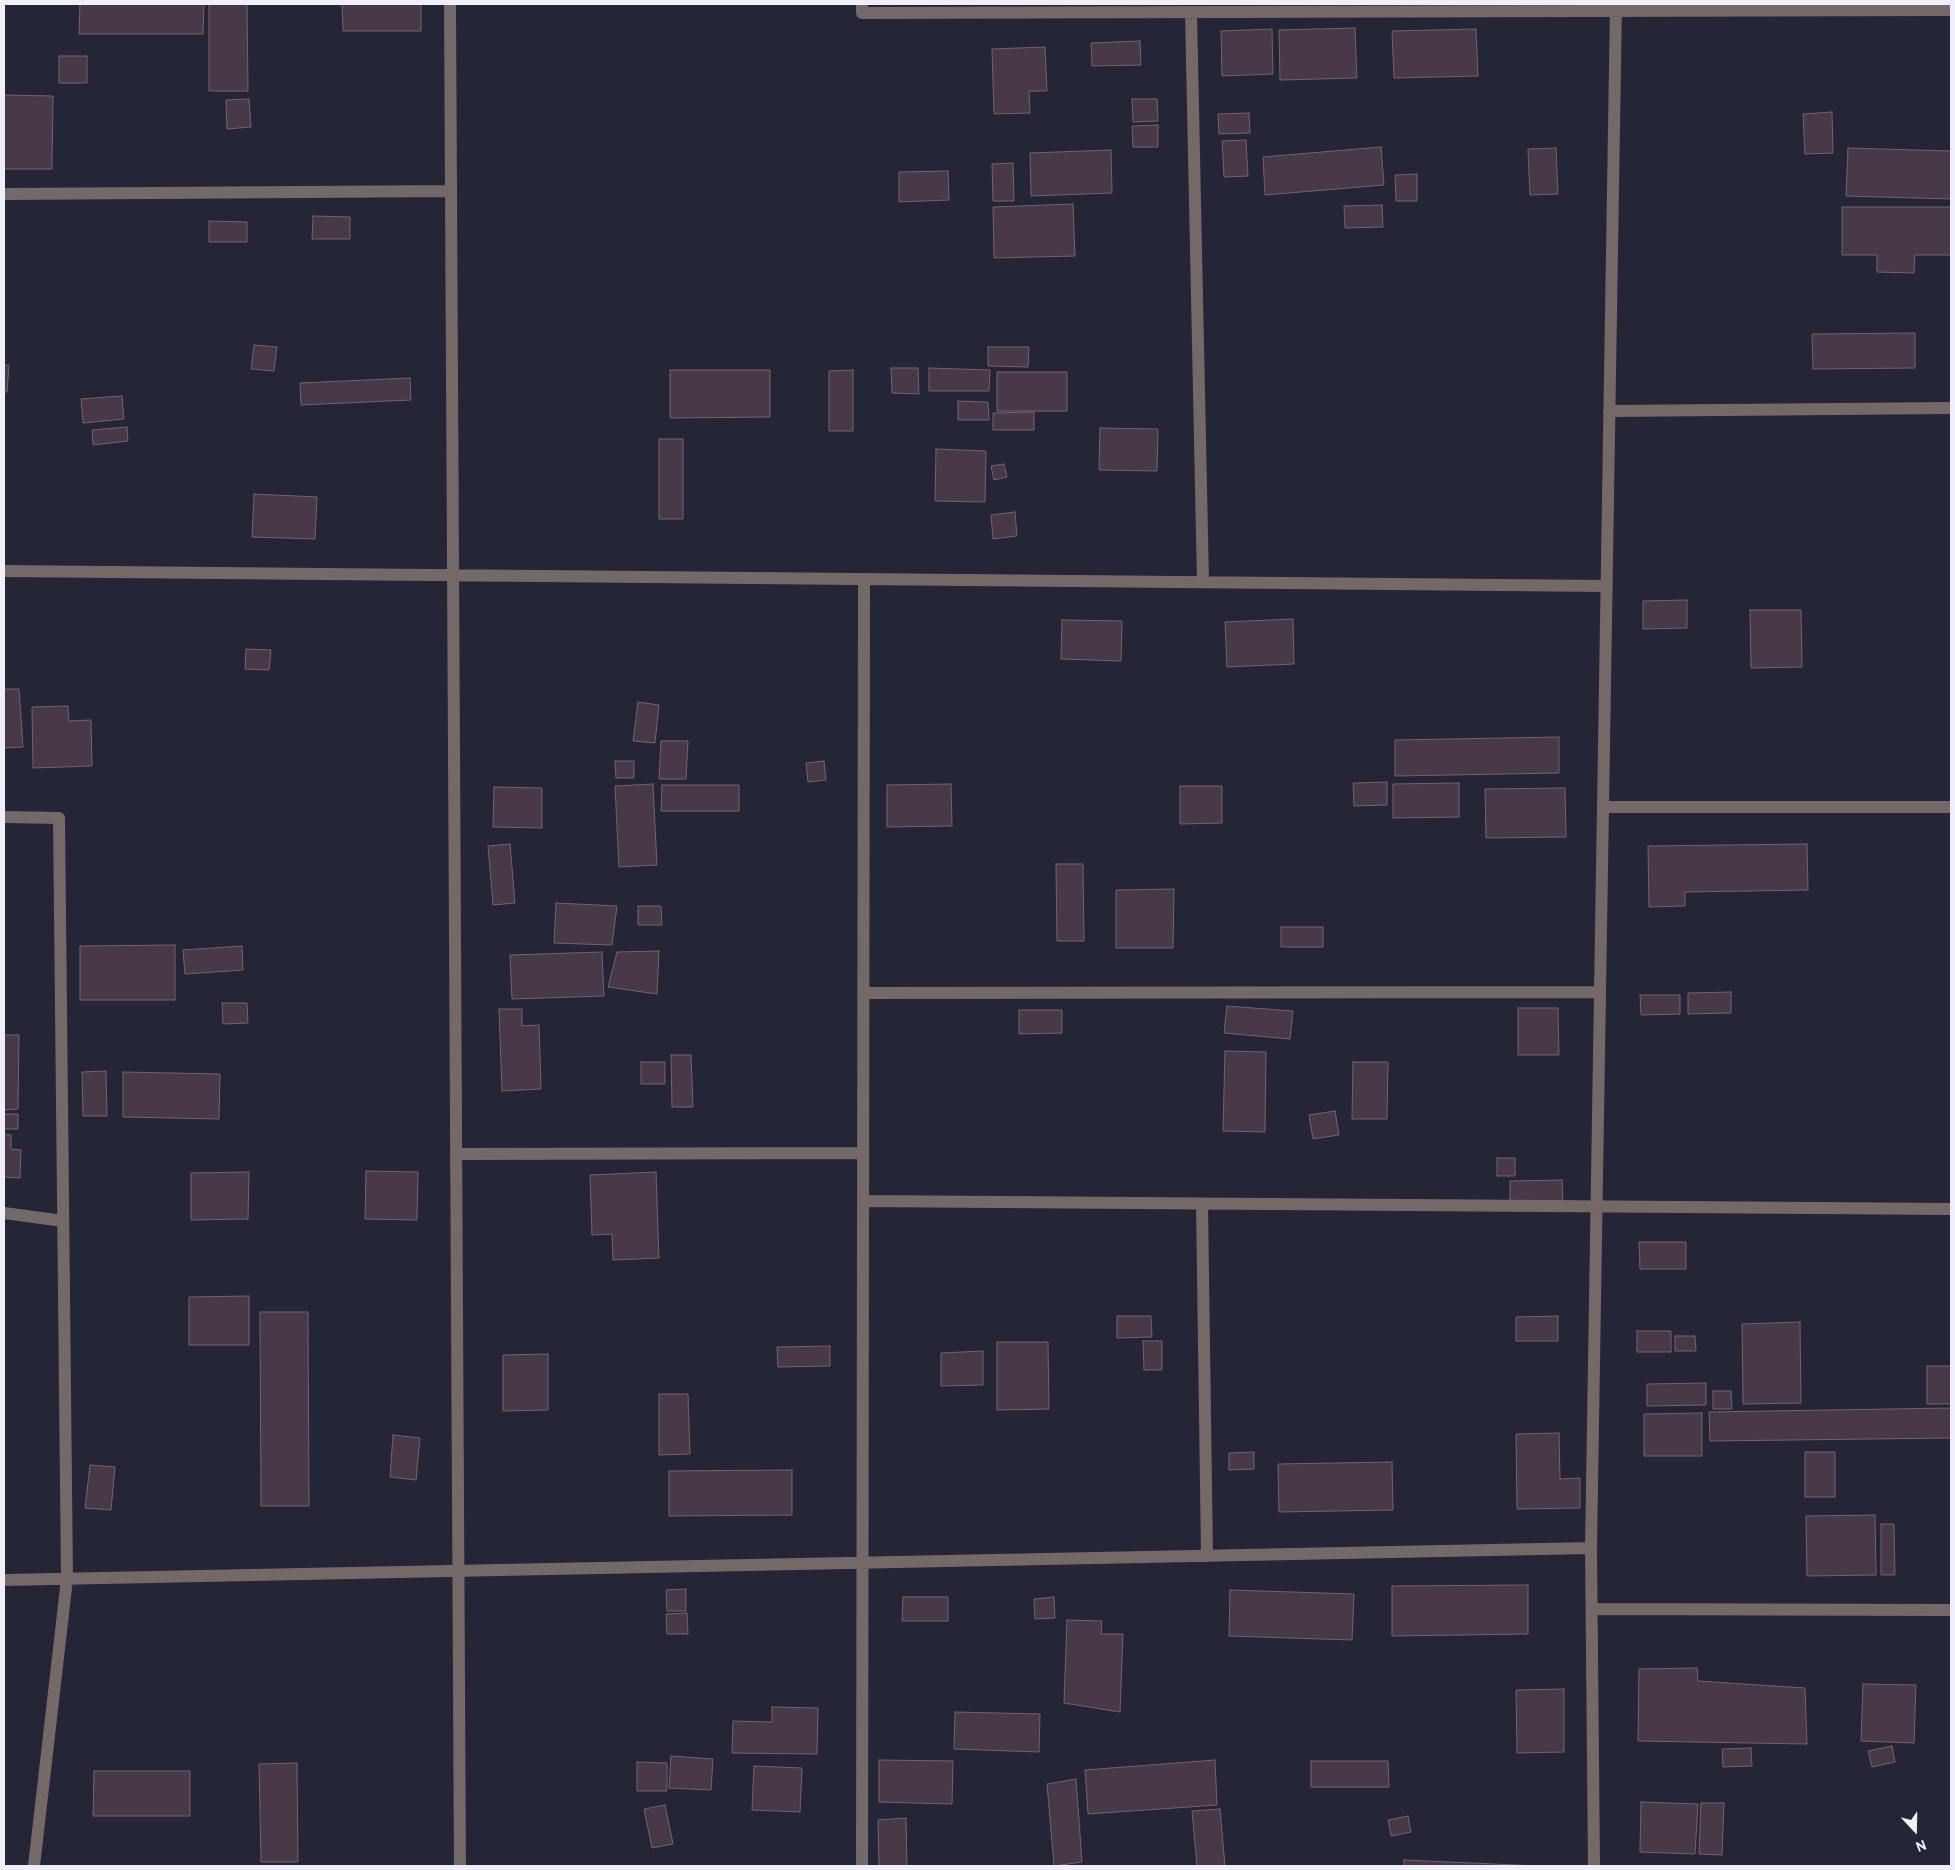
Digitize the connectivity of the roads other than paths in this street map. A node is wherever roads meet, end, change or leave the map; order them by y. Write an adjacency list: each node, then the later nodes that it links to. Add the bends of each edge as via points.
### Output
1 (450, 4): 6 (street)
2 (862, 4): 5 (street, via 862,13)
3 (1616, 7): 4 (street); 5 (street); 9 (street)
4 (1951, 10)
5 (1191, 12): 13 (street)
6 (451, 191): 7 (street); 11 (street)
7 (4, 194)
8 (1951, 408): 9 (street)
9 (1609, 411): 14 (street)
10 (4, 571): 11 (street)
11 (453, 576): 12 (street); 21 (street)
12 (864, 580): 13 (street); 19 (street)
13 (1203, 582): 14 (street)
14 (1606, 586): 15 (street)
15 (1603, 807): 16 (street); 18 (street)
16 (1951, 807)
17 (4, 817): 27 (street, via 59,818)
18 (1600, 992): 19 (street); 24 (street)
19 (863, 993): 20 (street)
20 (862, 1153): 21 (street); 22 (street)
21 (456, 1154): 31 (street)
22 (863, 1201): 23 (street); 30 (street)
23 (1202, 1204): 24 (street); 29 (street)
24 (1596, 1206): 25 (street); 28 (street)
25 (1951, 1209)
26 (4, 1214): 27 (street)
27 (63, 1221): 32 (street)
28 (1591, 1548): 29 (street); 34 (street)
29 (1207, 1556): 30 (street)
30 (862, 1563): 31 (street); 38 (street)
31 (458, 1571): 32 (street); 37 (street)
32 (67, 1579): 33 (street); 36 (street)
33 (4, 1580)
34 (1592, 1609): 35 (street); 39 (street)
35 (1951, 1610)
36 (34, 1866)
37 (460, 1866)
38 (862, 1866)
39 (1594, 1866)

